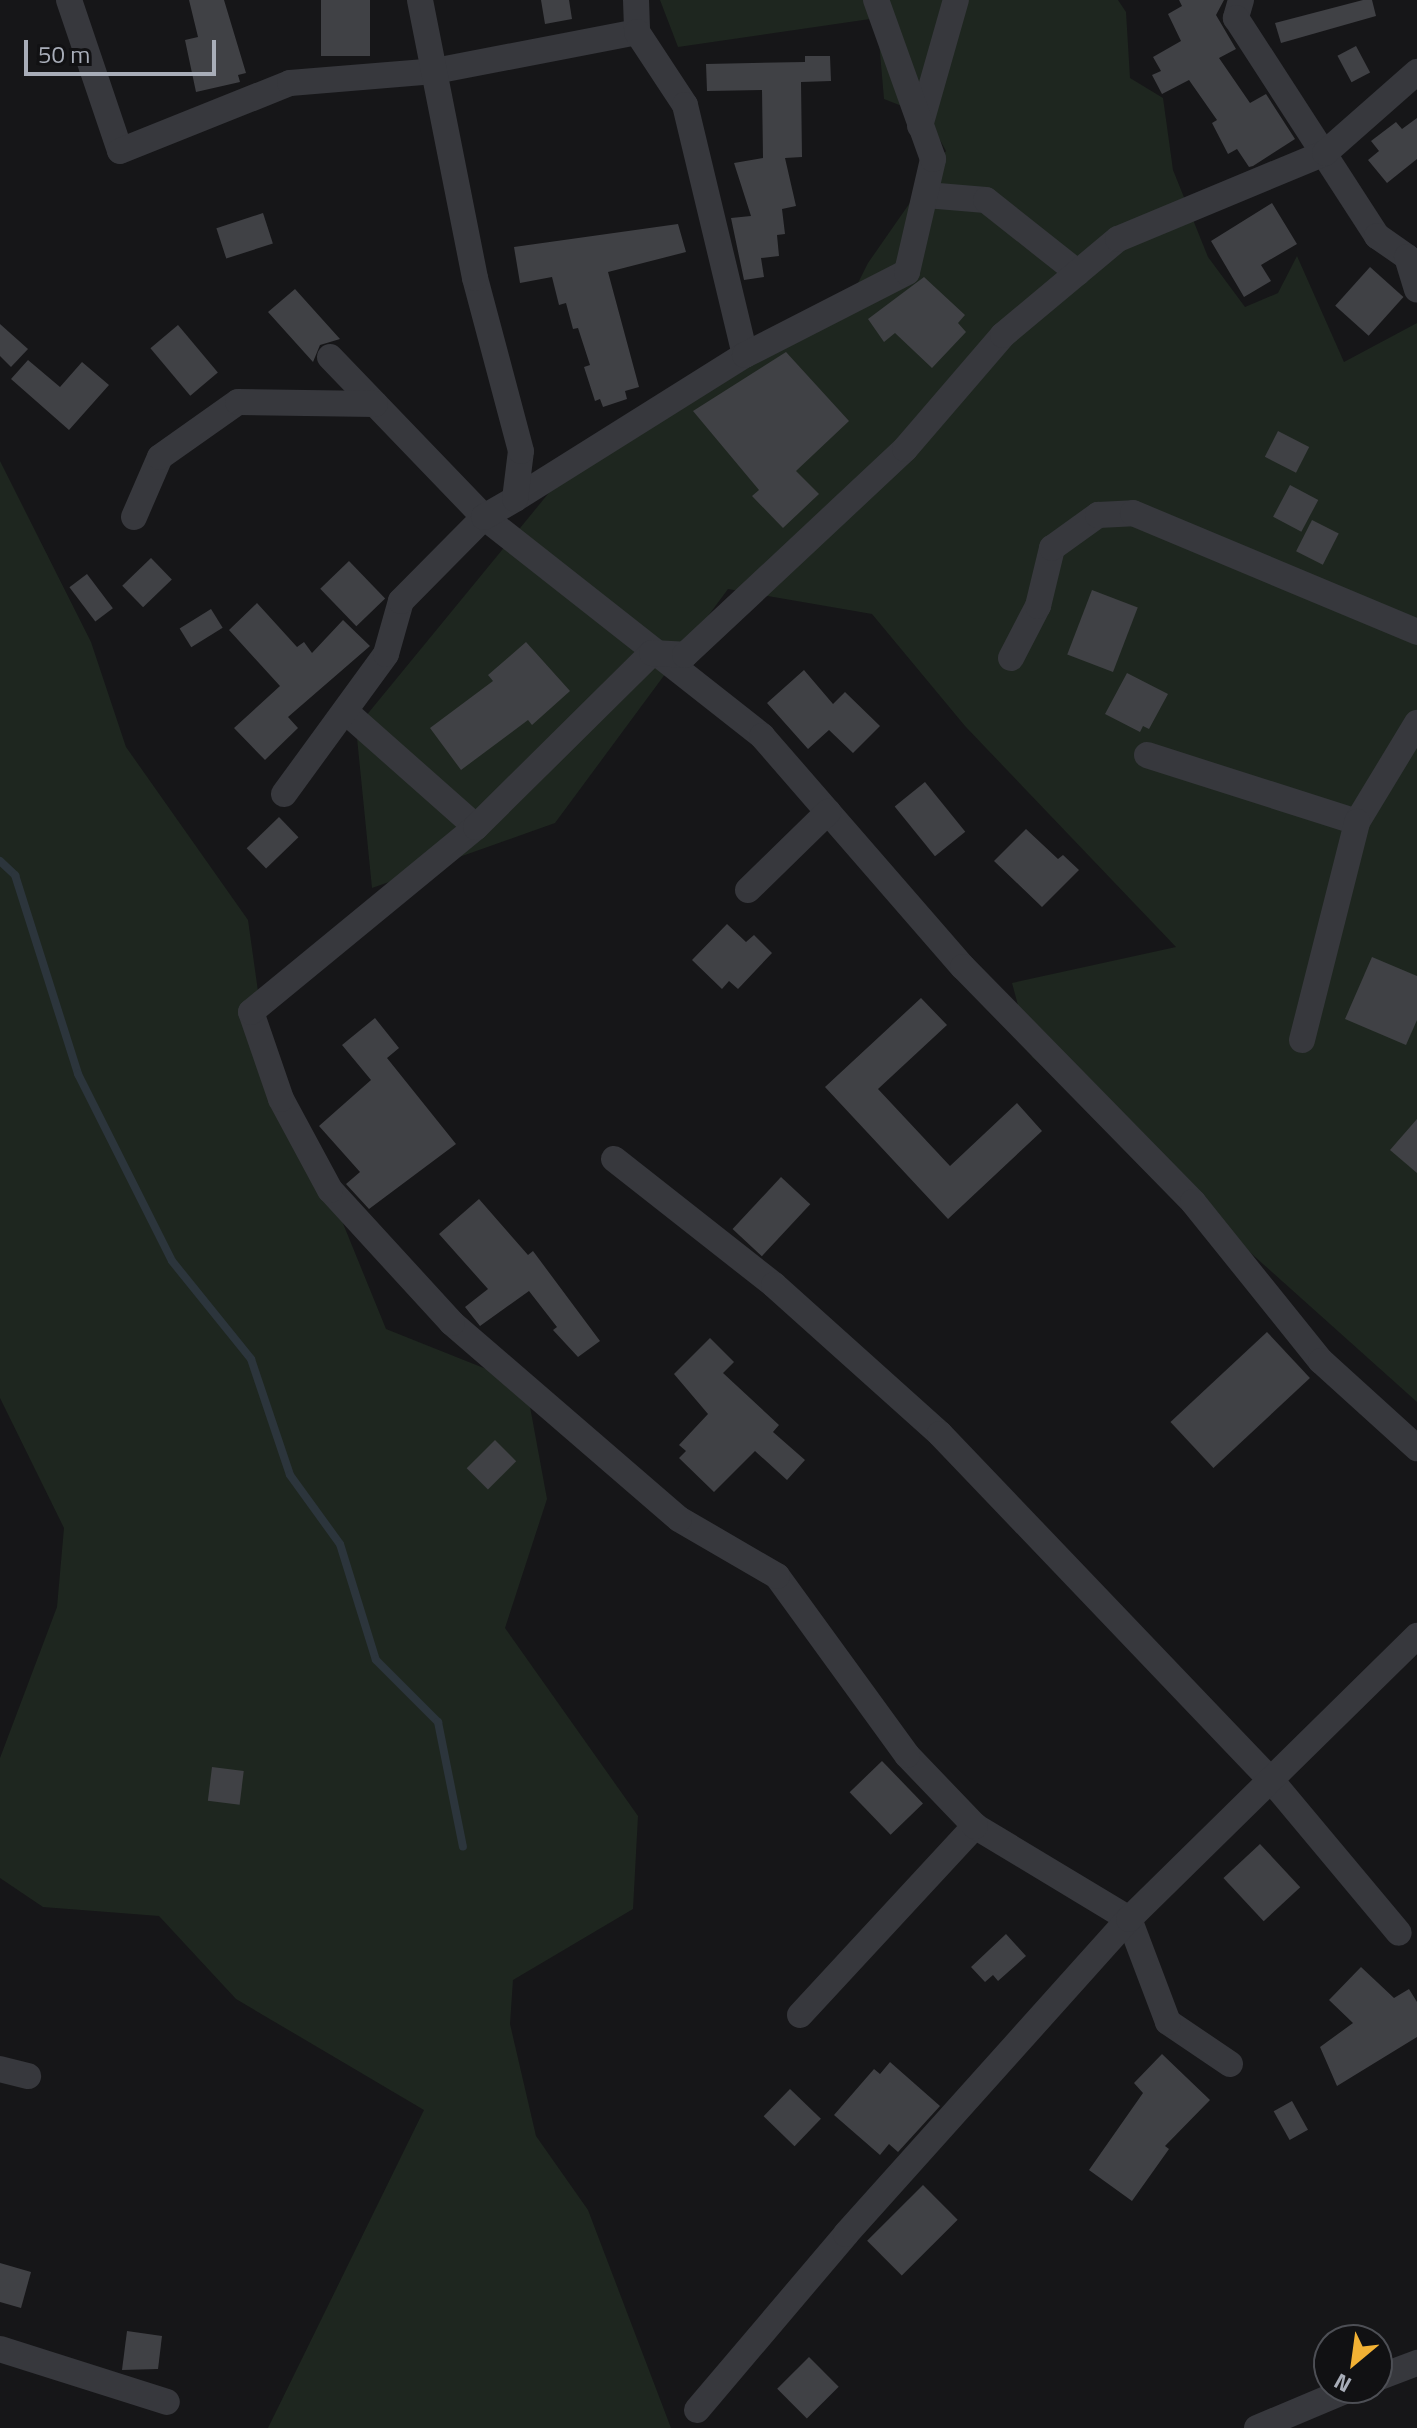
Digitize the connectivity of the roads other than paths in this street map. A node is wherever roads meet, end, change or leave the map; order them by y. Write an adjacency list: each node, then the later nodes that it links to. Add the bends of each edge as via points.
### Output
1 (69, 0): 8 (street, via 120,151 290,83)
2 (420, 0): 8 (street)
3 (636, 0): 7 (street)
4 (876, 0): 10 (street)
5 (956, 0): 10 (street)
6 (1241, 0): 11 (street, via 1236,18)
7 (637, 32): 8 (street); 15 (street, via 685,105)
8 (435, 71): 18 (street, via 475,278 521,451)
9 (1417, 72): 11 (street)
10 (920, 126): 12 (street, via 933,159)
11 (1325, 153): 13 (street, via 1118,239); 14 (street, via 1377,236 1407,257)
12 (926, 195): 13 (street, via 986,200); 15 (street, via 907,272)
13 (1078, 273): 22 (street, via 1003,335 905,449 685,655)
14 (1417, 290)
15 (745, 355): 18 (street)
16 (330, 357): 17 (street)
17 (375, 404): 19 (street, via 238,402 160,457); 20 (street)
18 (515, 499): 20 (street)
19 (134, 517)
20 (484, 517): 22 (street); 24 (street, via 401,601 386,654)
21 (1417, 632): 23 (street, via 1133,513 1098,515 1052,548 1038,606)
22 (652, 653): 28 (street, via 762,736); 30 (street)
23 (1011, 658)
24 (345, 711): 27 (street); 30 (street)
25 (1417, 723): 29 (street)
26 (1147, 755): 29 (street)
27 (284, 794)
28 (828, 812): 31 (street); 34 (street, via 963,967 1193,1202 1321,1361)
29 (1357, 822): 32 (street)
30 (476, 827): 37 (street, via 251,1012 281,1099 330,1190 452,1323 679,1519 777,1576 907,1755)
31 (748, 890)
32 (1302, 1040)
33 (614, 1159): 36 (street, via 774,1285 940,1434)
34 (1417, 1448)
35 (1417, 1636): 36 (street)
36 (1271, 1780): 38 (street); 39 (street)
37 (975, 1826): 38 (street); 40 (street)
38 (1129, 1919): 41 (street, via 1168,2022); 49 (street, via 846,2234)
39 (1399, 1933)
40 (800, 2015)
41 (1230, 2064)
42 (0, 2069): 43 (street)
43 (28, 2076)
44 (0, 2349): 47 (street)
45 (1417, 2363): 46 (street)
46 (1393, 2372)
47 (167, 2402)
48 (1314, 2404): 50 (street)
49 (697, 2410)
50 (1257, 2428)

